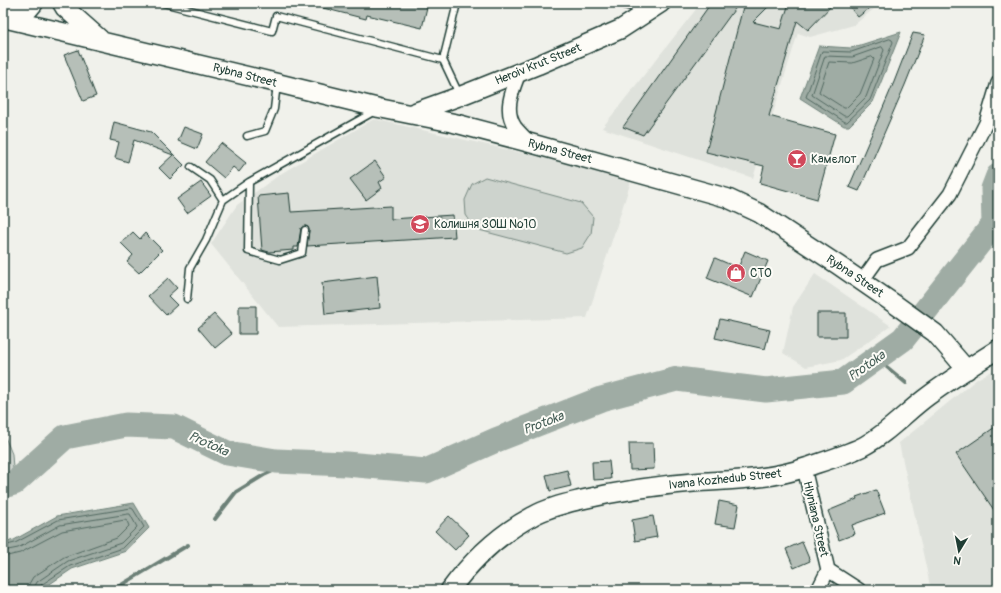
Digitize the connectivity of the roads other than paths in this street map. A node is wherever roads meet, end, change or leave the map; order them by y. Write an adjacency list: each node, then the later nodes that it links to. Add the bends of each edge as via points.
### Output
1 (34, 3): 7 (street, via 29,9)
2 (62, 3): 8 (street, Rybna Street)
3 (163, 3): 9 (lane, via 272,32 276,16)
4 (457, 3): 9 (lane)
5 (616, 3): 6 (lane)
6 (655, 7): 10 (street, Heroiv Krut Street, via 621,29)
7 (3, 18): 8 (street, Rybna Street)
8 (102, 41): 11 (street, Rybna Street)
9 (443, 60): 13 (lane)
10 (519, 73): 13 (street, Heroiv Krut Street); 17 (street, via 508,109 514,126)
11 (277, 83): 14 (street, Rybna Street); 16 (lane, via 274,109 265,131)
12 (998, 83): 22 (street, via 986,123 950,194 908,248 877,260)
13 (460, 96): 15 (street, Heroiv Krut Street)
14 (379, 108): 15 (street, Rybna Street); 19 (lane)
15 (409, 114): 17 (street, Rybna Street)
16 (247, 136)
17 (530, 143): 22 (street, Rybna Street, via 710,192 739,203 759,213)
18 (191, 167): 20 (lane, via 210,180)
19 (249, 182): 20 (lane); 21 (lane, via 248,251 280,260 302,253)
20 (223, 200): 23 (lane, via 206,240 190,268)
21 (305, 230)
22 (862, 281): 25 (street, Rybna Street, via 935,333)
23 (187, 298)
24 (998, 349): 25 (street, Ivana Kozhedub Street)
25 (967, 370): 26 (street, Ivana Kozhedub Street, via 928,396 882,435 863,446)
26 (804, 468): 27 (street, Hlyniana Street); 28 (street, Ivana Kozhedub Street, via 755,478 636,489 559,505 511,528 464,571)
27 (828, 570): 29 (street, Hlyniana Street); 30 (street, Hlyniana Street)
28 (450, 590)
29 (818, 590)
30 (859, 590)

